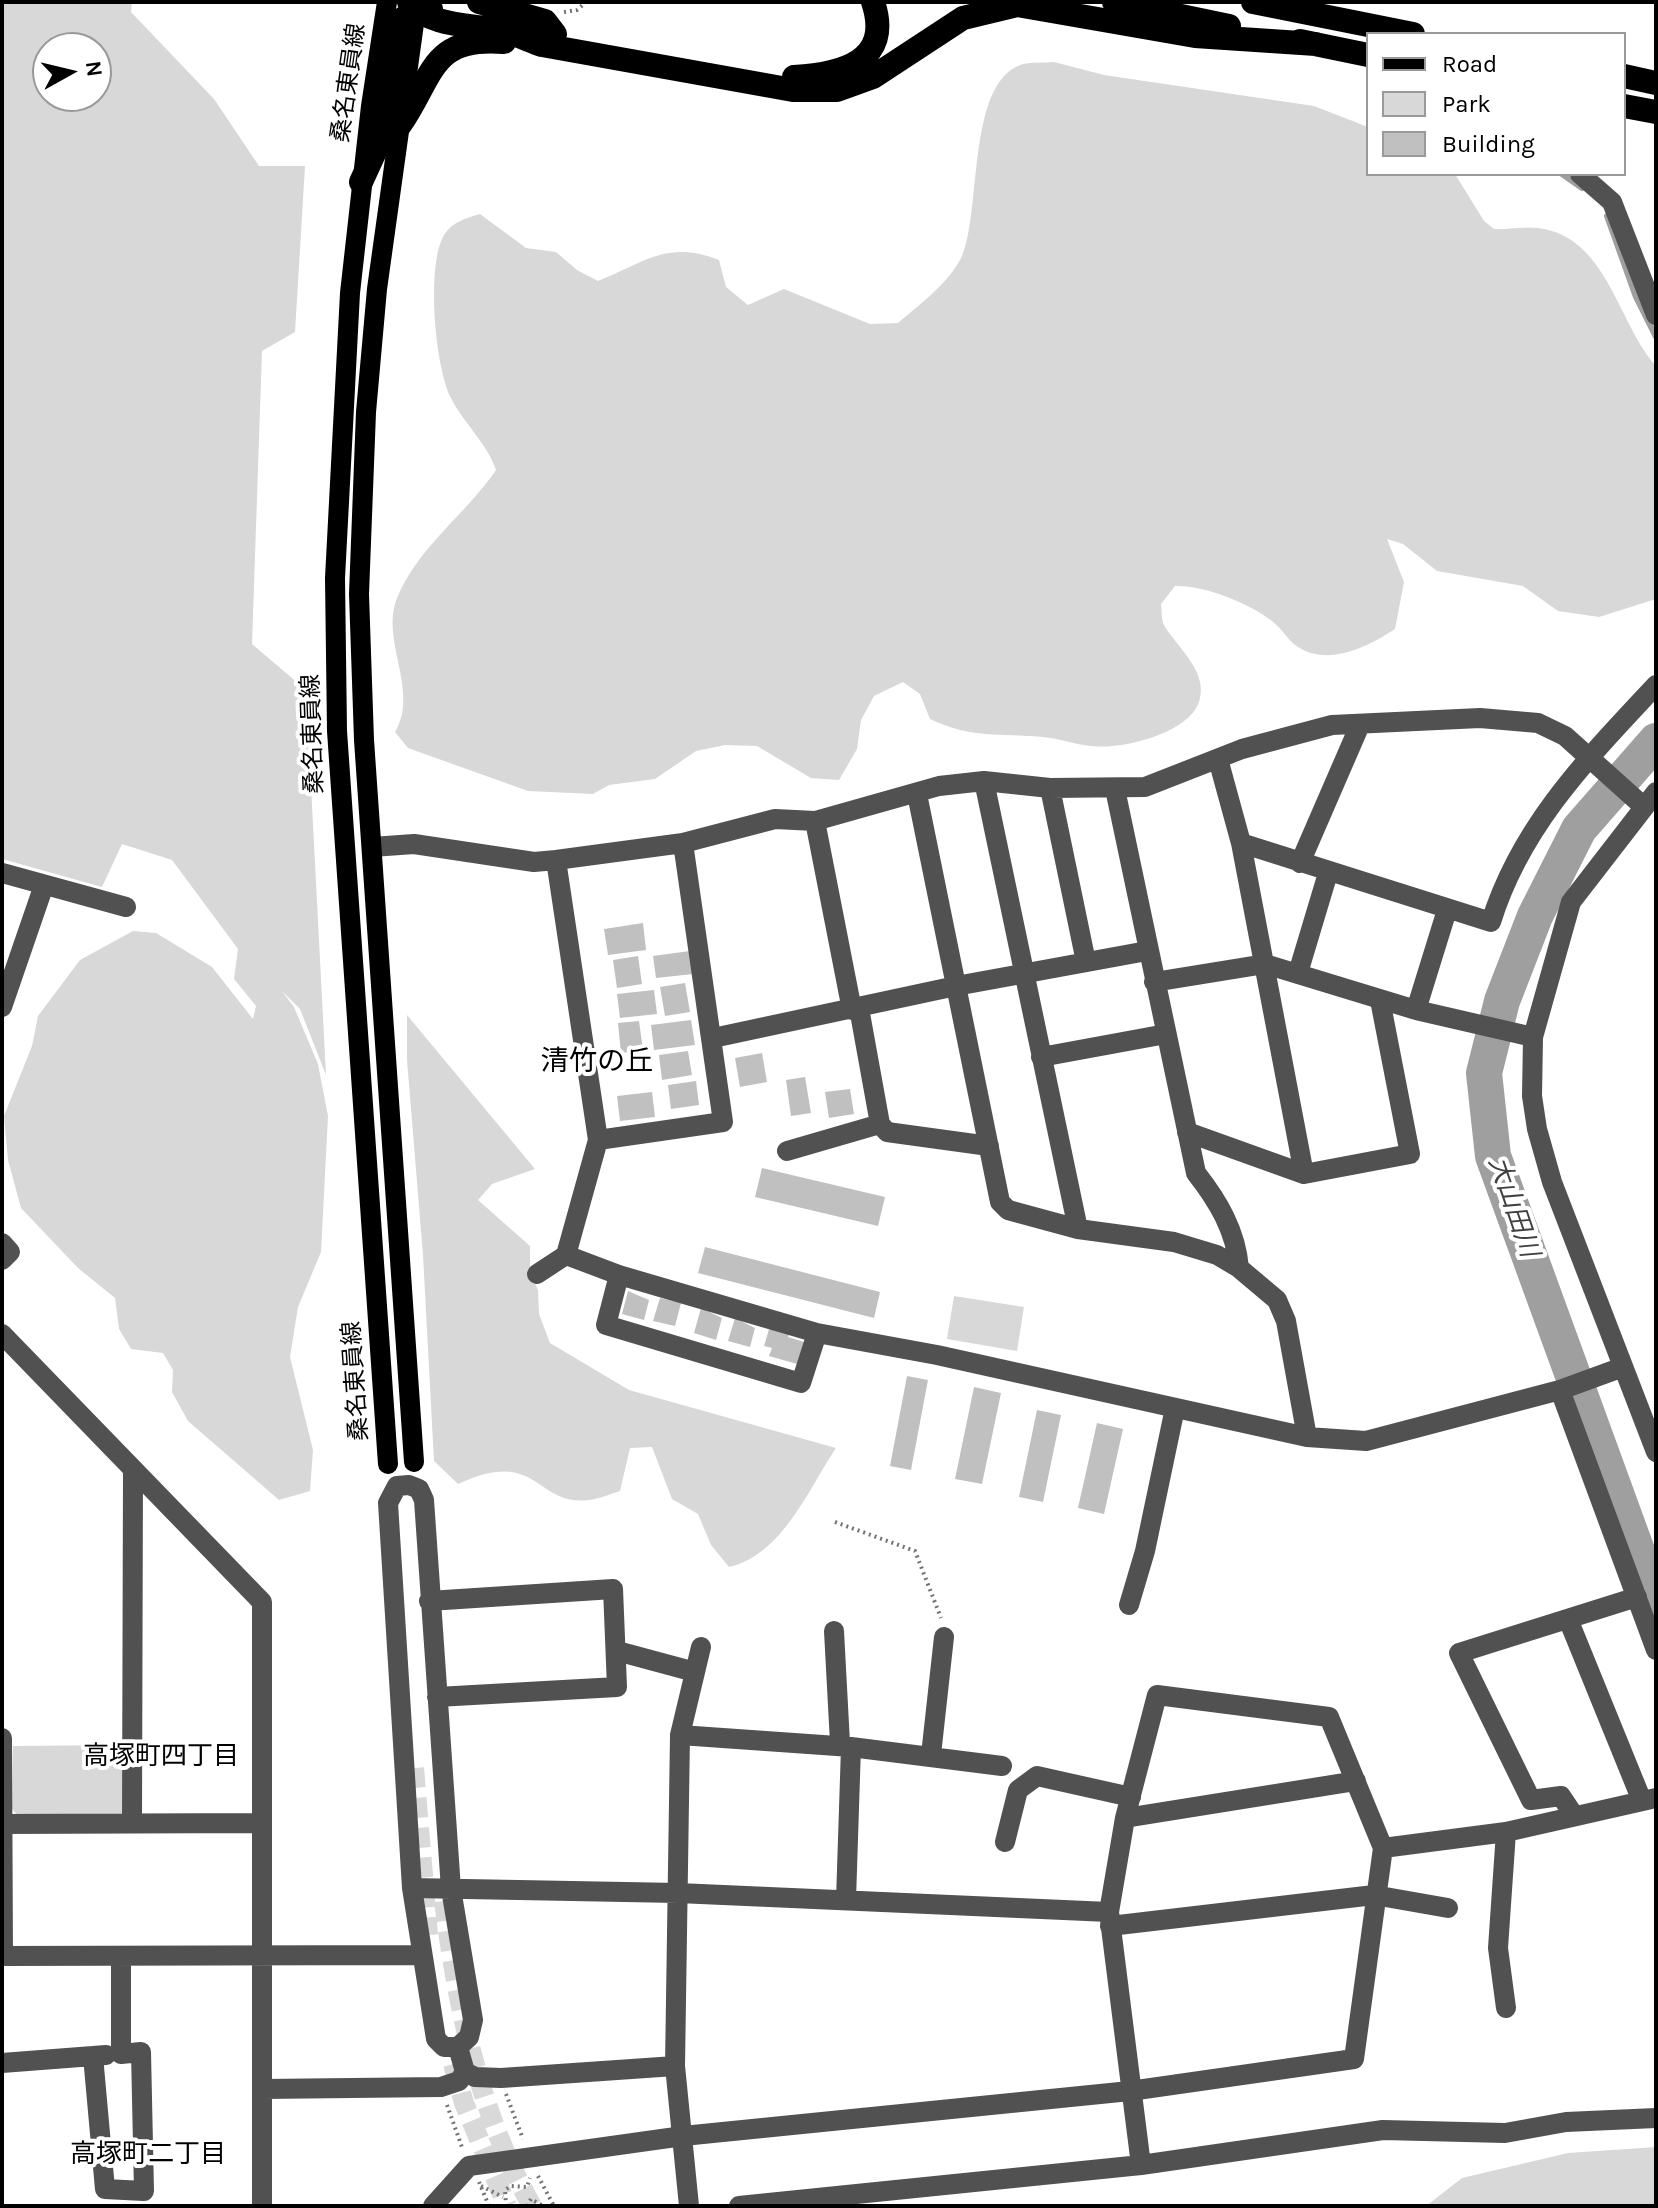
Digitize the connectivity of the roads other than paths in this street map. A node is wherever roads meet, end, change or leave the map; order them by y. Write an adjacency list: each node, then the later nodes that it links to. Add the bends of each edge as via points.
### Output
1 (387, 2): 17 (main road, 桑名東員線)
2 (479, 2): 7 (highway, via 545,21)
3 (873, 2): 7 (highway, via 877,31 868,53 854,66 811,76 790,77)
4 (1114, 2): 9 (highway)
5 (1253, 2): 8 (highway)
6 (414, 5): 7 (highway, via 436,19 506,32); 15 (main road); 17 (highway, via 401,20 378,145)
7 (554, 30): 9 (highway, via 793,90 837,90 873,77 963,18 1017,5 1195,36); 15 (highway, via 448,49)
8 (1403, 32)
9 (1316, 44): 10 (highway)
10 (1366, 55)
11 (1626, 76): 12 (highway)
12 (1656, 83)
13 (1626, 106): 14 (highway)
14 (1656, 112)
15 (400, 125): 31 (main road, via 366,412 359,594)
16 (1582, 176): 18 (street, via 1612,202)
17 (361, 182): 75 (main road, 桑名東員線, via 335,578 337,731)
18 (1656, 315)
19 (1656, 685): 21 (street)
20 (1359, 727): 21 (street, via 1504,718 1538,723); 22 (street, via 1332,725); 33 (street)
21 (1591, 756): 27 (street); 38 (street, via 1561,788 1531,836 1499,895 1491,922)
22 (1218, 759): 25 (street, via 1145,787); 30 (street)
23 (984, 781): 24 (street); 26 (street); 43 (street)
24 (1050, 788): 25 (street); 40 (street)
25 (1115, 789): 39 (street)
26 (917, 794): 28 (street); 45 (street)
27 (1650, 799): 51 (street, via 1571,902)
28 (815, 821): 29 (street, via 775,819); 48 (street)
29 (683, 843): 32 (street); 52 (street)
30 (1241, 843): 33 (street); 41 (street)
31 (372, 847): 32 (street, via 414,844 534,862); 74 (main road)
32 (556, 860): 56 (street)
33 (1300, 863): 35 (street)
34 (2, 873): 36 (street)
35 (1328, 873): 38 (street); 42 (street)
36 (44, 885): 37 (street); 47 (street)
37 (126, 907)
38 (1447, 910): 49 (street)
39 (1147, 951): 40 (street); 44 (street)
40 (1086, 962): 43 (street)
41 (1265, 964): 42 (street); 44 (street); 59 (street)
42 (1298, 973): 46 (street)
43 (1024, 975): 45 (street); 53 (street)
44 (1154, 982): 50 (street)
45 (956, 986): 48 (street); 57 (street)
46 (1380, 1000): 49 (street); 59 (street, via 1410,1154)
47 (2, 1007)
48 (855, 1009): 52 (street); 54 (street)
49 (1416, 1010): 51 (street)
50 (1166, 1034): 53 (street); 55 (street)
51 (1524, 1035): 69 (street, via 1537,1129)
52 (713, 1038): 56 (street, via 723,1122)
53 (1041, 1057): 60 (street)
54 (880, 1124): 57 (street, via 899,1136); 58 (street)
55 (1187, 1132): 59 (street); 64 (street, via 1196,1173 1220,1204)
56 (598, 1140): 62 (street)
57 (989, 1146): 60 (street, via 1000,1202 1008,1210)
58 (787, 1151)
59 (1304, 1174)
60 (1078, 1229): 64 (street, via 1174,1242)
61 (2, 1243): 63 (street, via 10,1252)
62 (566, 1255): 65 (street); 66 (street)
63 (2, 1260)
64 (1239, 1268): 72 (street, via 1277,1300 1286,1321)
65 (537, 1274)
66 (619, 1275): 67 (street); 67 (street, via 606,1325 801,1383)
67 (817, 1333): 71 (street)
68 (2, 1334): 76 (street)
69 (1618, 1368): 70 (street); 73 (street)
70 (1564, 1388): 72 (street, via 1366,1441); 77 (street)
71 (1175, 1408): 72 (street); 79 (street)
72 (1307, 1437)
73 (1656, 1452)
74 (414, 1462)
75 (388, 1464)
76 (133, 1470): 98 (street); 99 (street, via 262,1602)
77 (1637, 1597): 80 (street); 84 (street)
78 (429, 1601): 85 (street, via 613,1589); 87 (street); 104 (street, via 424,1500 419,1489 397,1486 388,1503)
79 (1129, 1605)
80 (1568, 1619): 95 (street); 96 (street, via 1459,1653 1531,1800 1561,1796)
81 (834, 1631): 90 (street)
82 (944, 1637): 91 (street)
83 (701, 1647): 86 (street)
84 (1656, 1650)
85 (617, 1651): 86 (street); 87 (street, via 617,1687)
86 (695, 1672): 88 (street)
87 (437, 1697): 105 (street)
88 (680, 1735): 90 (street); 106 (street)
89 (2, 1738): 100 (street)
90 (846, 1745): 91 (street); 108 (street)
91 (931, 1755): 92 (street)
92 (1002, 1766)
93 (1356, 1781): 94 (street, via 1329,1717 1157,1695); 97 (street); 103 (street)
94 (1131, 1797): 97 (street); 102 (street, via 1037,1776 1018,1790)
95 (1649, 1800): 96 (street)
96 (1573, 1814): 101 (street)
97 (1125, 1818): 110 (street)
98 (132, 1823): 99 (street); 100 (street)
99 (262, 1823): 114 (street)
100 (2, 1824): 112 (street)
101 (1506, 1832): 103 (street); 115 (street, via 1498,1948)
102 (1005, 1842)
103 (1383, 1848): 107 (street)
104 (412, 1888): 105 (street); 111 (street)
105 (451, 1889): 106 (street); 116 (street, via 473,2020 469,2037)
106 (678, 1893): 108 (street); 120 (street)
107 (1374, 1895): 109 (street); 110 (street); 123 (street, via 1354,2059)
108 (846, 1900): 110 (street)
109 (1448, 1908)
110 (1110, 1919): 123 (street)
111 (422, 1955): 114 (street); 116 (street, via 436,2039 444,2047)
112 (2, 1956): 113 (street)
113 (121, 1956): 114 (street); 117 (street)
114 (263, 1957): 122 (street)
115 (1506, 2008)
116 (458, 2047): 121 (street)
117 (121, 2054): 118 (street); 118 (street, via 141,2052 144,2191 105,2189)
118 (93, 2056): 119 (street)
119 (2, 2063)
120 (675, 2066): 121 (street, via 501,2078); 125 (street)
121 (465, 2072): 122 (street, via 459,2081 441,2087)
122 (263, 2089): 127 (street)
123 (1130, 2091): 125 (street); 126 (street)
124 (1656, 2118): 126 (street, via 1566,2122 1505,2133 1383,2130)
125 (683, 2136): 128 (street, via 469,2166); 129 (street)
126 (1141, 2165): 130 (street)
127 (262, 2206)
128 (433, 2206)
129 (689, 2206)
130 (739, 2206)

